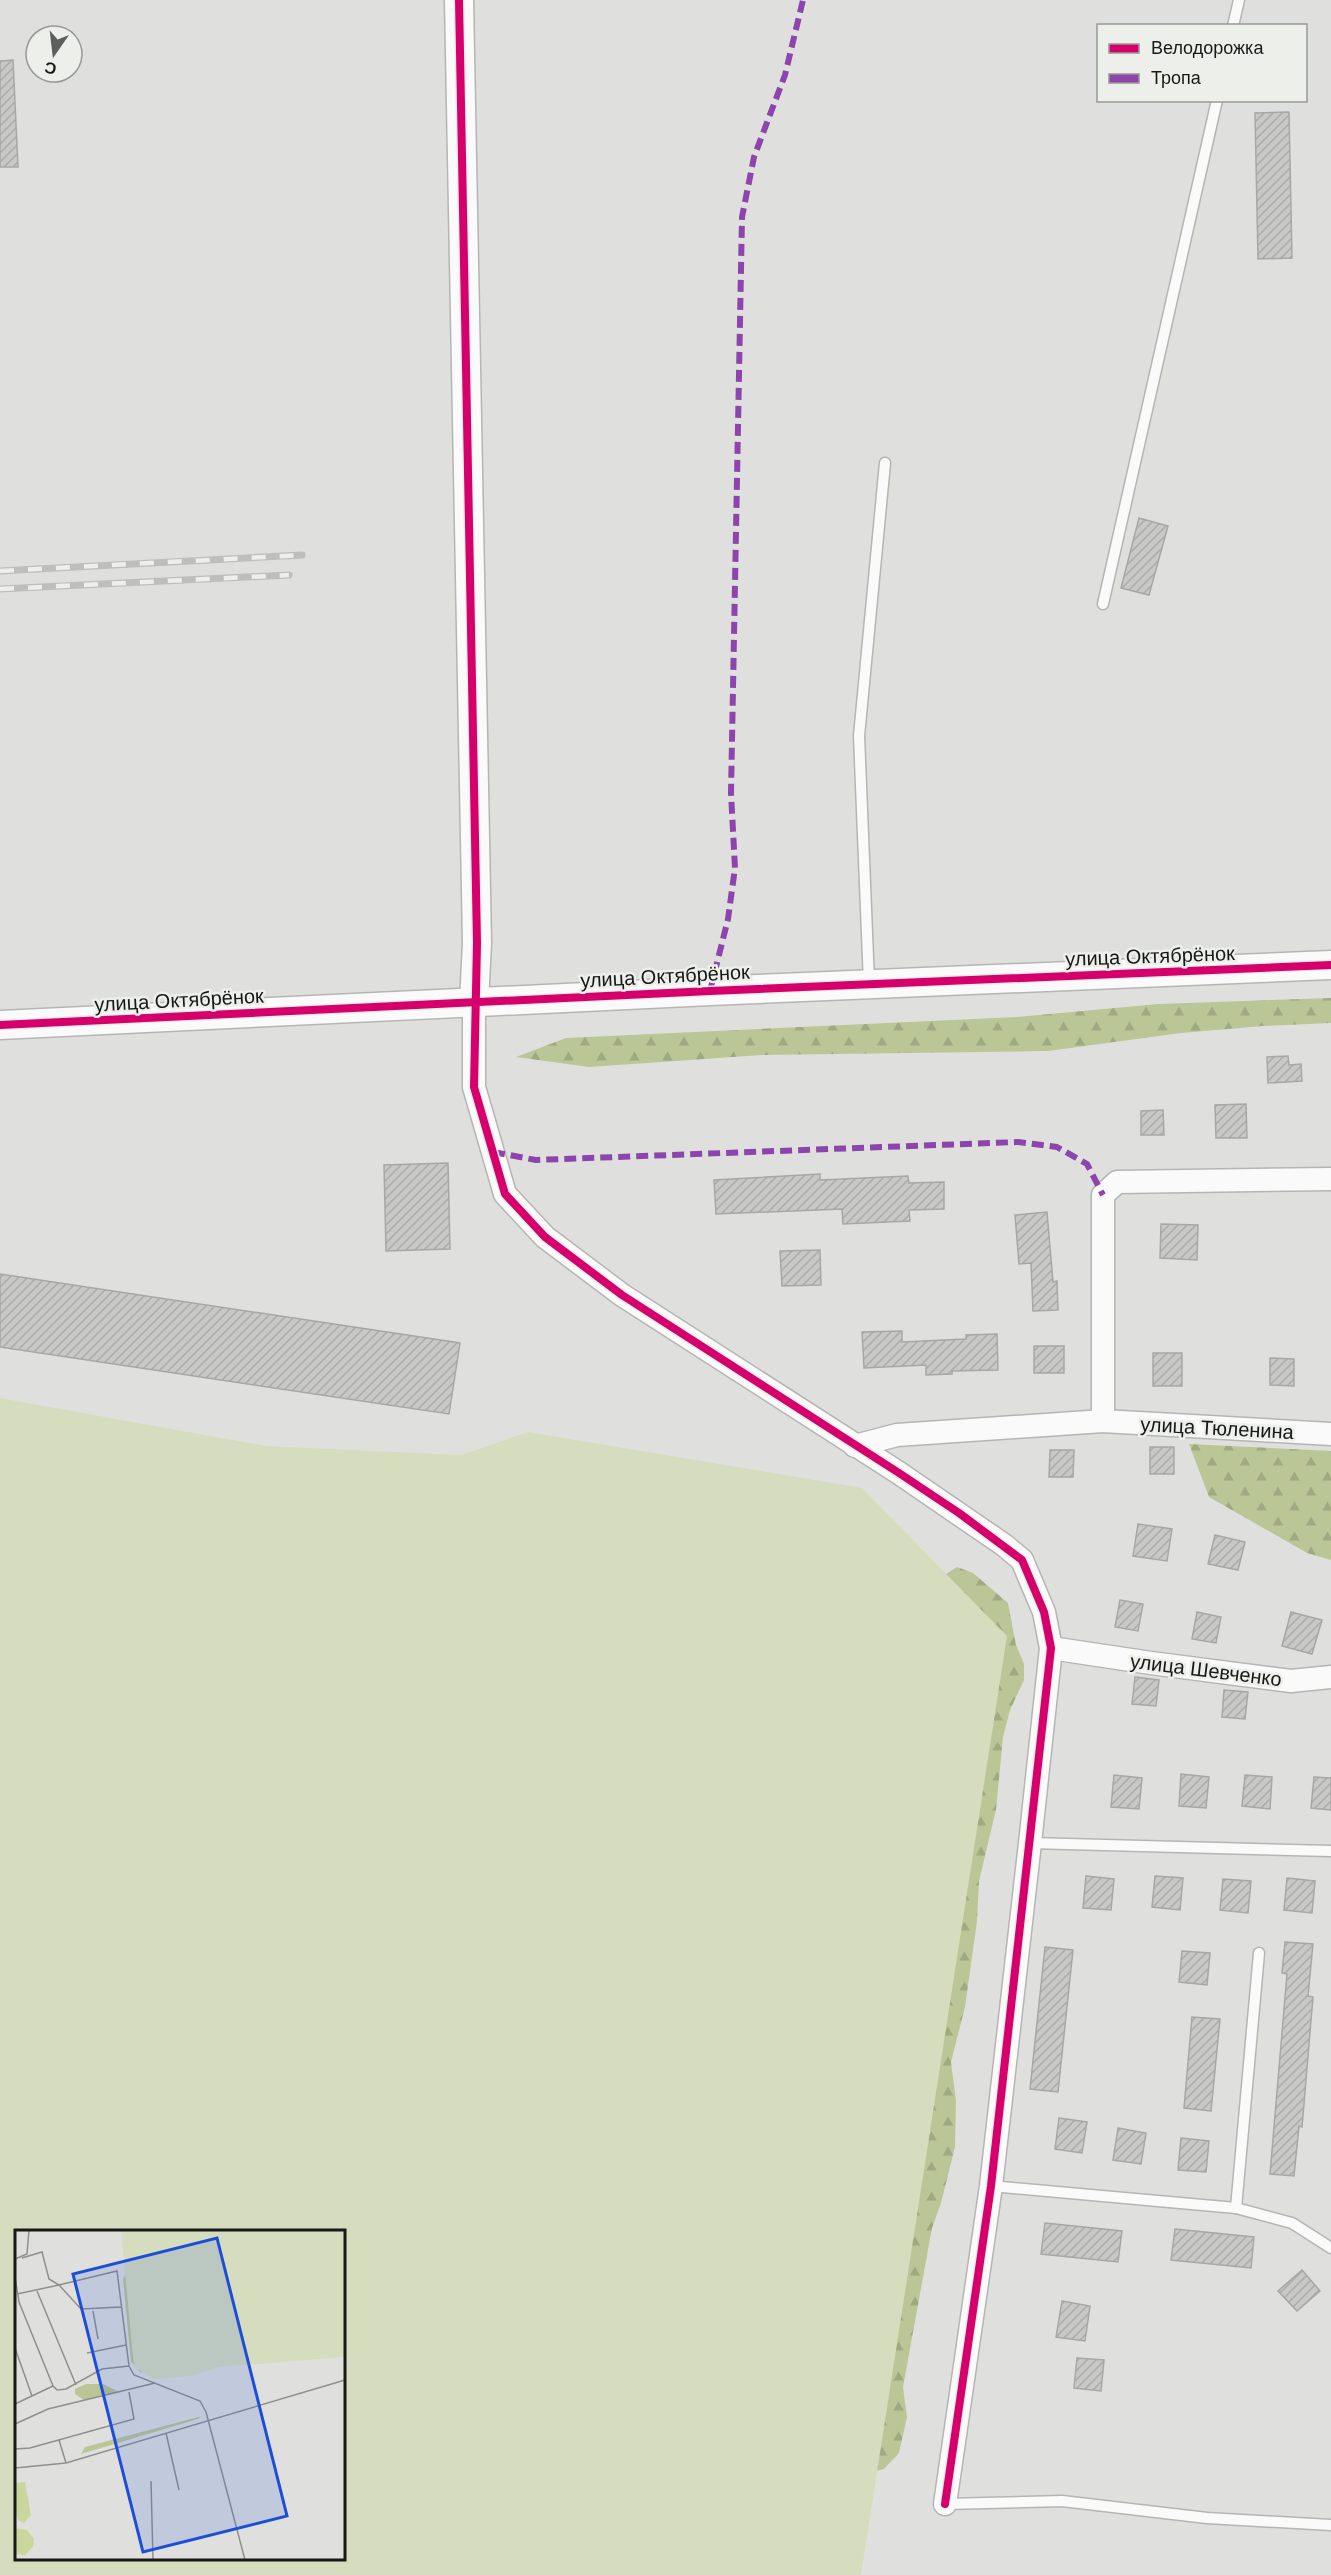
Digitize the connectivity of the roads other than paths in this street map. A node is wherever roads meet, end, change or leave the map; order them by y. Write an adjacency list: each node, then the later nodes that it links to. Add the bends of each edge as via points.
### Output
1 (459, 0): 9 (street, via 476,932)
2 (1239, 0): 3 (lane)
3 (1233, 24)
4 (1216, 102): 6 (lane)
5 (885, 463): 8 (lane, via 860,736)
6 (1103, 604)
7 (1331, 965): 8 (street, улица Октябрёнок)
8 (869, 984): 9 (street, улица Октябрёнок)
9 (474, 1002): 10 (street, улица Октябрёнок); 14 (street, via 474,1087 505,1194 545,1237 622,1295)
10 (0, 1025)
11 (1331, 1179): 12 (street, via 1117,1182 1103,1195)
12 (1103, 1421): 13 (street, улица Тюленина); 14 (street, улица Тюленина, via 897,1435)
13 (1331, 1434)
14 (855, 1446): 15 (street, via 959,1513 1022,1560 1044,1611)
15 (1051, 1648): 16 (street, улица Шевченко, via 1291,1681); 17 (street)
16 (1331, 1677)
17 (1029, 1844): 18 (lane); 20 (street)
18 (1331, 1851)
19 (1259, 1953): 21 (lane)
20 (991, 2186): 21 (lane); 23 (street)
21 (1236, 2208): 22 (lane, via 1292,2223)
22 (1331, 2248)
23 (945, 2504): 24 (lane, via 1062,2501 1207,2518)
24 (1331, 2525)

